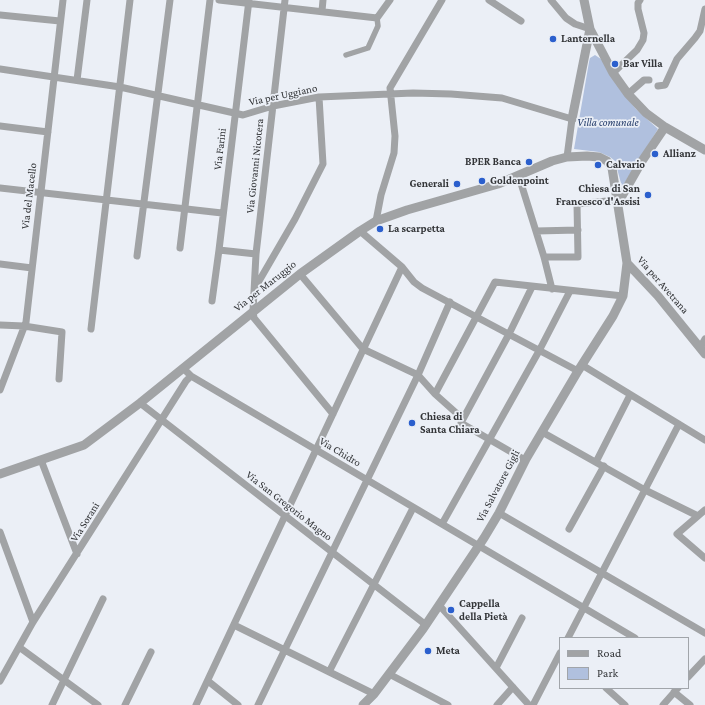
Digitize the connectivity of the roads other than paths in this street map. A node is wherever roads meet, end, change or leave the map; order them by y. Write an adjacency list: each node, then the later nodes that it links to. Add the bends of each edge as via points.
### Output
1 (63, 0): 20 (street, Via del Macello)
2 (87, 0): 29 (street)
3 (130, 0): 32 (street)
4 (170, 0): 35 (street)
5 (210, 0): 37 (street)
6 (219, 0): 14 (street)
7 (323, 0): 17 (street)
8 (390, 0): 19 (street)
9 (442, 0): 33 (street, via 390,88)
10 (489, 0): 21 (street)
11 (551, 0): 22 (street, via 566,18)
12 (584, 0): 22 (street)
13 (640, 0): 27 (street, via 638,9 644,33 643,40 637,50)
14 (248, 2): 15 (street); 39 (street, Via Farini)
15 (284, 4): 17 (street); 38 (street, Via Giovanni Nicotera)
16 (705, 9): 31 (street, via 700,31)
17 (322, 11): 19 (street)
18 (0, 15): 20 (street)
19 (377, 18): 25 (street, via 378,26 368,48)
20 (60, 21): 28 (street, Via del Macello)
21 (521, 21)
22 (590, 29): 23 (street); 24 (street)
23 (602, 51): 24 (street, via 593,48); 27 (street)
24 (587, 53): 40 (street)
25 (346, 55)
26 (0, 69): 28 (street, Via per Uggiano)
27 (613, 73): 34 (street)
28 (54, 77): 29 (street, Via per Uggiano); 43 (street, Via del Macello)
29 (78, 80): 32 (street, Via per Uggiano)
30 (649, 80): 34 (street, via 644,80)
31 (662, 85)
32 (120, 87): 35 (street, Via per Uggiano); 49 (street)
33 (391, 94): 36 (street, Via per Uggiano); 40 (street, Via per Uggiano, via 451,94 502,98); 54 (street, via 394,153)
34 (628, 94): 42 (street, via 646,113)
35 (159, 95): 37 (street, Via per Uggiano); 51 (street)
36 (319, 97): 38 (street, Via per Uggiano); 69 (street, via 323,164 295,219)
37 (198, 104): 39 (street, Via per Uggiano); 52 (street)
38 (273, 106): 39 (street, Via per Uggiano, via 243,115); 60 (street, Via Giovanni Nicotera)
39 (235, 114): 53 (street, Via Farini)
40 (572, 119): 45 (street)
41 (0, 126): 43 (street)
42 (665, 127): 44 (street); 50 (street)
43 (48, 132): 48 (street, Via del Macello)
44 (705, 150)
45 (567, 157): 46 (street, Via per Maruggio, via 552,161); 50 (street, Via per Avetrana, via 599,157 607,161 612,168)
46 (519, 177): 54 (street, Via per Maruggio); 57 (street)
47 (0, 188): 48 (street)
48 (40, 193): 49 (street); 66 (street, Via del Macello)
49 (105, 200): 51 (street); 79 (street)
50 (617, 200): 55 (street, via 578,204); 63 (street, Via per Avetrana)
51 (143, 205): 52 (street); 61 (street)
52 (185, 209): 53 (street); 58 (street)
53 (222, 213): 59 (street, Via Farini)
54 (376, 221): 56 (street, Via per Maruggio)
55 (578, 230): 57 (street); 62 (street, via 578,257)
56 (360, 231): 65 (street); 67 (street, Via per Maruggio)
57 (536, 231): 62 (street)
58 (180, 248)
59 (219, 250): 60 (street); 73 (street, Via Farini)
60 (256, 254): 69 (street, Via Giovanni Nicotera)
61 (137, 256)
62 (544, 256): 70 (street)
63 (627, 263): 72 (street, Via Salvatore Gigli); 84 (street, Via per Avetrana)
64 (0, 264): 66 (street)
65 (402, 267): 74 (street, via 414,282); 82 (street)
66 (32, 268): 78 (street, Via del Macello)
67 (300, 274): 75 (street, Via per Maruggio); 82 (street)
68 (532, 287): 70 (street); 76 (street, via 495,282); 80 (street)
69 (254, 288): 75 (street, Via Giovanni Nicotera)
70 (552, 289): 71 (street)
71 (570, 291): 72 (street); 83 (street)
72 (623, 296): 86 (street, Via Salvatore Gigli)
73 (212, 301)
74 (450, 302): 76 (street); 87 (street)
75 (253, 311): 85 (street, Via per Maruggio); 94 (street, via 254,318)
76 (477, 317): 80 (street); 91 (street)
77 (0, 325): 78 (street)
78 (24, 326): 89 (street, via 62,332); 90 (street, Via del Macello)
79 (91, 329)
80 (509, 334): 83 (street); 95 (street)
81 (705, 339): 84 (street)
82 (363, 349): 87 (street); 94 (street)
83 (539, 351): 86 (street); 99 (street)
84 (703, 351)
85 (183, 368): 88 (street, Via Chidro); 93 (street, Via per Maruggio)
86 (580, 368): 92 (street); 98 (street, Via Salvatore Gigli)
87 (418, 375): 91 (street); 107 (street)
88 (191, 376): 96 (street, Via Sorani); 101 (street, Via Chidro)
89 (60, 379)
90 (0, 390)
91 (435, 394): 95 (street)
92 (630, 394): 97 (street); 104 (street)
93 (140, 403): 96 (street, Via San Gregorio Magno); 102 (street, Via per Maruggio, via 84,445)
94 (333, 414): 101 (street)
95 (463, 418): 99 (street, via 461,423)
96 (162, 421): 112 (street, Via San Gregorio Magno); 119 (street, Via Sorani)
97 (679, 424): 100 (street); 108 (street)
98 (542, 432): 103 (street, Via Salvatore Gigli); 104 (street)
99 (490, 440): 103 (street); 114 (street)
100 (705, 440)
101 (316, 450): 107 (street, Via Chidro); 112 (street)
102 (41, 460): 106 (street, Via per Maruggio); 119 (street)
103 (525, 460): 111 (street, Via Salvatore Gigli)
104 (596, 462): 105 (street)
105 (604, 466): 108 (street); 115 (street)
106 (0, 474)
107 (366, 480): 109 (street, Via Chidro); 118 (street)
108 (645, 490): 113 (street); 121 (street)
109 (413, 508): 114 (street, Via Chidro); 122 (street)
110 (705, 510): 113 (street)
111 (499, 513): 117 (street, Via Salvatore Gigli); 121 (street)
112 (284, 516): 118 (street, Via San Gregorio Magno); 128 (street)
113 (698, 516): 120 (street, via 677,534)
114 (442, 524): 117 (street, Via Chidro)
115 (569, 529)
116 (0, 532): 127 (street)
117 (479, 546): 124 (street, Via Salvatore Gigli); 125 (street, Via Chidro)
118 (332, 553): 122 (street, Via San Gregorio Magno); 134 (street)
119 (77, 554): 127 (street, Via Sorani)
120 (705, 558)
121 (603, 573): 125 (street); 130 (street)
122 (373, 585): 129 (street, Via San Gregorio Magno); 139 (street)
123 (103, 600): 142 (street)
124 (439, 606): 129 (street, Via Salvatore Gigli); 138 (street)
125 (584, 608): 131 (street); 132 (street, Via Chidro)
126 (522, 618): 138 (street)
127 (33, 622): 133 (street, Via Sorani)
128 (234, 625): 134 (street); 144 (street)
129 (426, 625): 141 (street, Via Salvatore Gigli)
130 (705, 633)
131 (569, 637)
132 (633, 637)
133 (19, 647): 142 (street); 143 (street, Via Sorani)
134 (284, 650): 139 (street); 154 (street)
135 (151, 652): 151 (street)
136 (559, 655): 159 (street)
137 (705, 659): 140 (street)
138 (496, 668): 145 (street)
139 (329, 672): 148 (street)
140 (690, 673)
141 (389, 674): 148 (street, Via Salvatore Gigli); 156 (street)
142 (64, 680): 149 (street); 150 (street)
143 (0, 681)
144 (208, 681): 152 (street); 153 (street)
145 (513, 687): 157 (street); 158 (street)
146 (607, 689): 160 (street)
147 (676, 690): 161 (street); 162 (street)
148 (374, 694): 155 (street, Via Salvatore Gigli)
149 (52, 705)
150 (98, 705)
151 (125, 705)
152 (196, 705)
153 (238, 705)
154 (258, 705)
155 (363, 705)
156 (448, 705)
157 (497, 705)
158 (529, 705)
159 (533, 705)
160 (625, 705)
161 (663, 705)
162 (690, 705)

